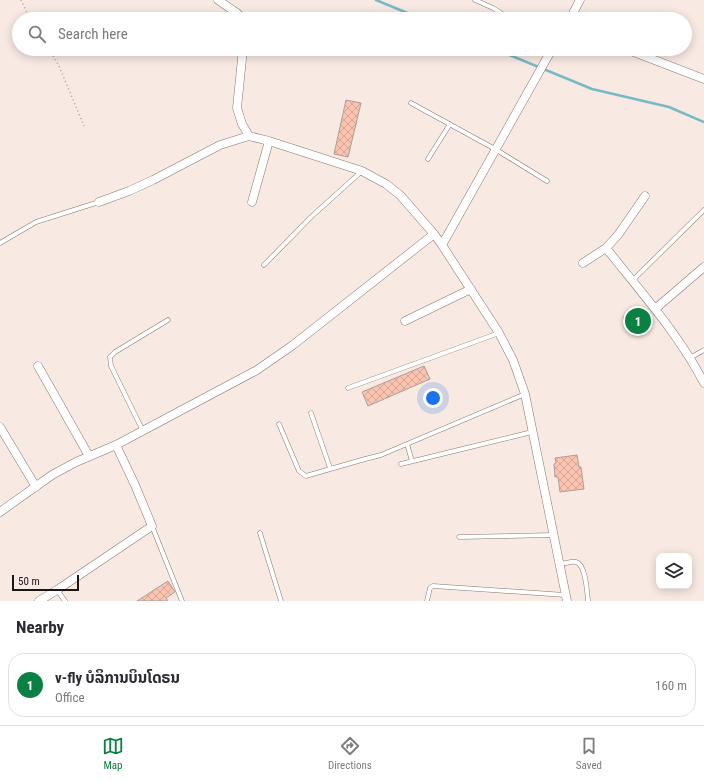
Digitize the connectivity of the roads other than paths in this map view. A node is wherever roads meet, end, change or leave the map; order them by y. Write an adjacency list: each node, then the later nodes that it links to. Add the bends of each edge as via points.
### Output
1 (218, 0): 4 (street)
2 (475, 0): 5 (lane)
3 (580, 0): 6 (street)
4 (236, 12)
5 (499, 12)
6 (574, 12)
7 (241, 56): 13 (street, via 237,108)
8 (548, 56): 15 (street)
9 (644, 56): 10 (street)
10 (704, 79)
11 (411, 103): 12 (lane)
12 (450, 124): 15 (lane); 16 (lane)
13 (249, 136): 14 (street); 20 (street, via 220,145 153,180)
14 (269, 141): 17 (street); 21 (street)
15 (496, 149): 18 (lane); 25 (street)
16 (428, 159)
17 (362, 171): 23 (street, via 400,195); 28 (lane, via 311,217)
18 (547, 181)
19 (646, 196): 26 (street)
20 (99, 202): 24 (lane, via 36,222)
21 (252, 202)
22 (704, 210): 30 (lane)
23 (434, 234): 25 (street); 45 (street, via 293,345 243,377)
24 (0, 243)
25 (442, 246): 31 (street)
26 (606, 248): 27 (street); 30 (street)
27 (583, 263)
28 (264, 265)
29 (704, 267): 32 (street)
30 (632, 280): 32 (street)
31 (471, 289): 34 (street); 35 (street)
32 (655, 309): 37 (street)
33 (168, 320): 45 (lane, via 110,357 111,366)
34 (405, 322)
35 (499, 333): 40 (lane); 41 (street, via 513,360)
36 (704, 350): 37 (lane)
37 (690, 358): 39 (street)
38 (38, 366): 49 (street)
39 (704, 383)
40 (348, 388)
41 (525, 394): 46 (street); 47 (lane)
42 (311, 413): 52 (lane)
43 (279, 424): 52 (lane, via 299,471 306,476)
44 (0, 426): 53 (street)
45 (143, 431): 48 (street)
46 (532, 432): 50 (lane); 57 (street)
47 (407, 444): 50 (lane); 52 (lane, via 381,455)
48 (116, 445): 49 (street); 55 (street)
49 (90, 456): 53 (street, via 52,475)
50 (412, 461): 51 (lane)
51 (402, 464)
52 (330, 468)
53 (36, 487): 54 (street)
54 (0, 512)
55 (152, 526): 60 (street); 64 (lane)
56 (260, 533): 65 (lane)
57 (553, 535): 58 (lane); 59 (street)
58 (459, 537)
59 (559, 564): 61 (street); 67 (lane, via 575,562 584,569)
60 (57, 590): 62 (street); 63 (lane)
61 (566, 598): 66 (lane, via 433,586 430,588)
62 (39, 601)
63 (65, 601)
64 (182, 601)
65 (281, 601)
66 (427, 601)
67 (588, 601)

